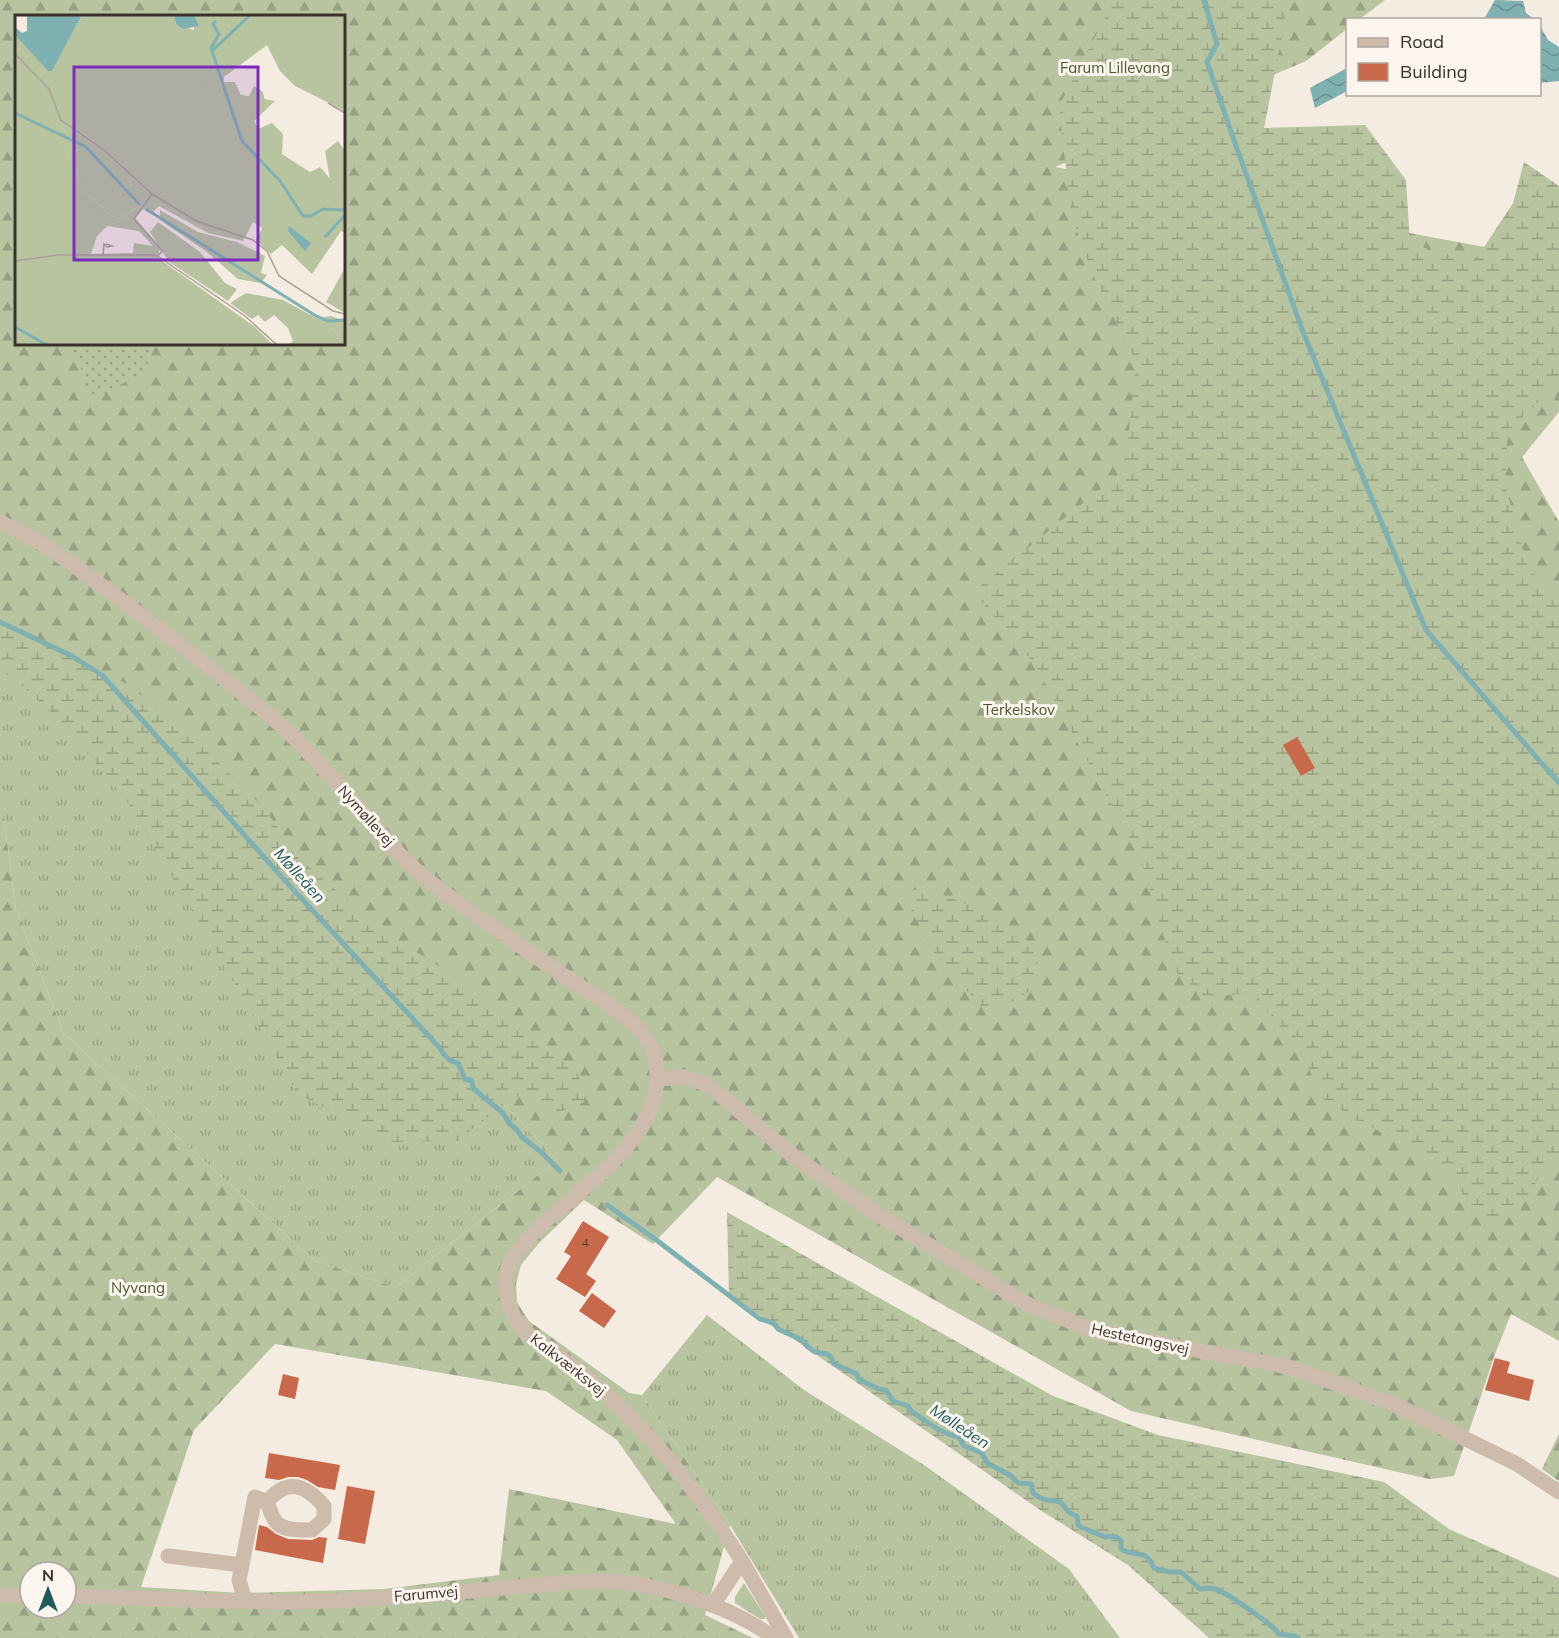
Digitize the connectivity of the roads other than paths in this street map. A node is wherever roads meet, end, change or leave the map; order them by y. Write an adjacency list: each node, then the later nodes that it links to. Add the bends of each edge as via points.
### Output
1 (0, 522): 2 (street, Nymøllevej, via 100,584 190,652 300,743 405,859 449,897 619,1012 648,1042 656,1060)
2 (657, 1078): 3 (street, Nymøllevej, via 654,1101); 4 (street, Hestetangsvej, via 685,1077 708,1085 792,1155 878,1214 1029,1305 1096,1332 1289,1367 1396,1405 1516,1464)
3 (631, 1142): 7 (street, Kalkværksvej, via 525,1244 508,1268 508,1298 523,1330 602,1391 652,1441 718,1522)
4 (1559, 1492)
5 (267, 1502): 8 (street, via 255,1497)
6 (168, 1556): 8 (street)
7 (742, 1561): 13 (street); 15 (street, Kalkværksvej)
8 (242, 1565): 12 (street, via 239,1581)
9 (0, 1595): 10 (street)
10 (18, 1595)
11 (78, 1596): 12 (street, Farumvej)
12 (245, 1601): 13 (street, Farumvej, via 351,1600 601,1581 646,1587)
13 (713, 1605): 14 (street, Farumvej)
14 (774, 1638)
15 (786, 1638)

